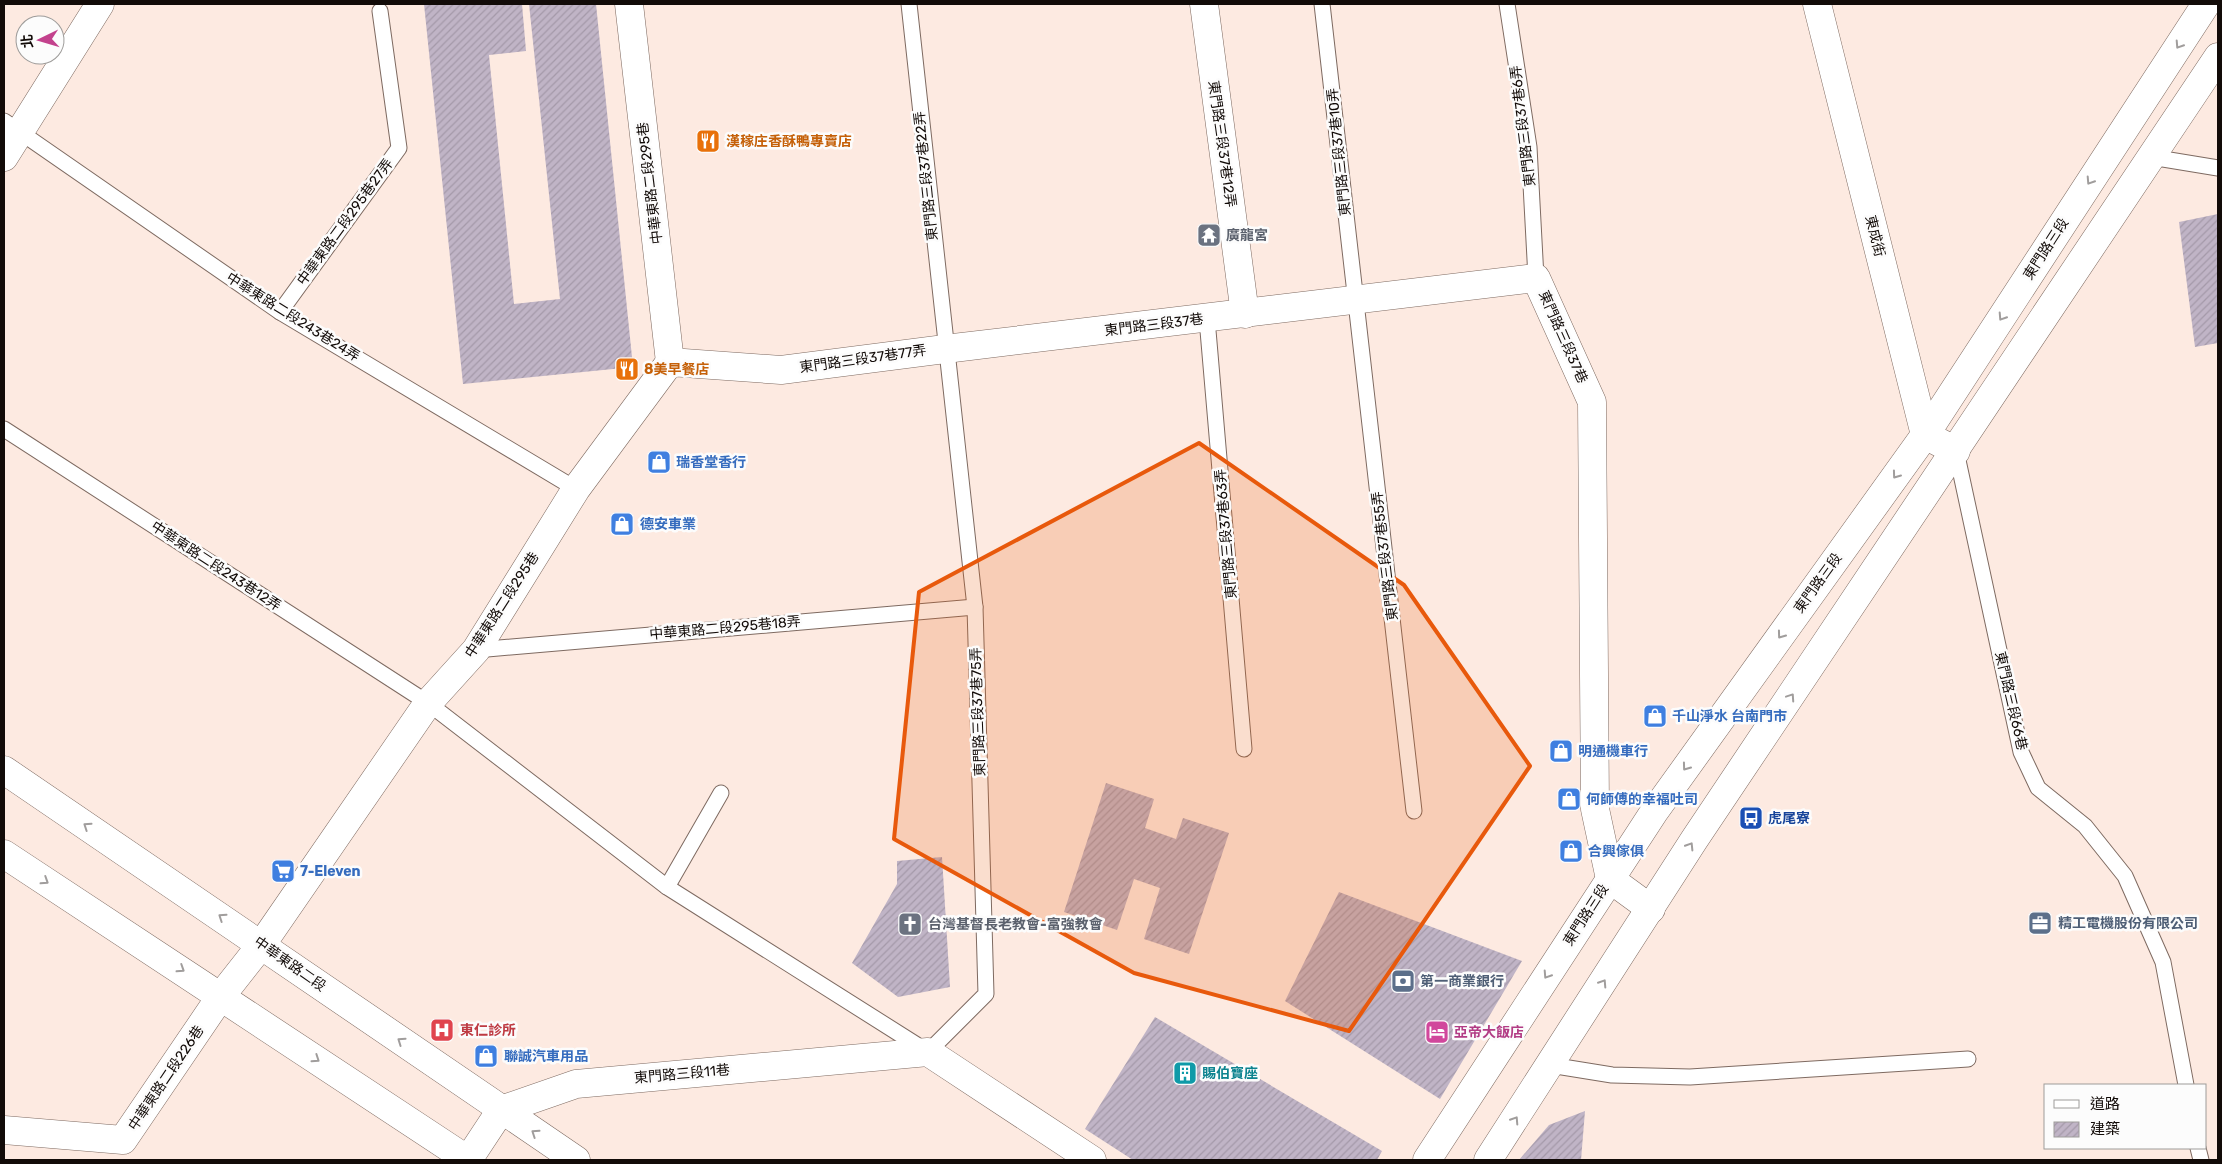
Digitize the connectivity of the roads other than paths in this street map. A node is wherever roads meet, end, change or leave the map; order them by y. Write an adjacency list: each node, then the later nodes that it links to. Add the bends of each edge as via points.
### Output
1 (100, 4): 11 (street)
2 (629, 4): 21 (street, 中華東路二段295巷)
3 (909, 4): 20 (lane, 東門路三段37巷22弄)
4 (1204, 4): 18 (street, 東門路三段37巷12弄)
5 (1322, 4): 16 (lane, 東門路三段37巷10弄)
6 (1506, 4): 15 (lane, 東門路三段37巷6弄, via 1529,147)
7 (1817, 4): 23 (street, 東成街)
8 (2206, 4): 23 (street, 東門路三段, one-way to 23)
9 (380, 11): 17 (lane, 中華東路二段295巷27弄, via 399,148)
10 (2218, 57): 13 (street)
11 (11, 127): 12 (street); 17 (lane, 中華東路二段243巷24弄)
12 (4, 157)
13 (2151, 157): 14 (lane); 24 (street)
14 (2218, 168)
15 (1536, 278): 16 (street, 東門路三段37巷); 34 (street, 東門路三段37巷, via 1592,402 1594,809)
16 (1355, 301): 18 (street, 東門路三段37巷); 32 (lane, 東門路三段37巷55弄)
17 (280, 312): 25 (lane, 中華東路二段243巷24弄)
18 (1245, 314): 19 (street, 東門路三段37巷)
19 (1207, 319): 20 (street, 東門路三段37巷); 29 (lane, 東門路三段37巷63弄)
20 (945, 348): 21 (street, 東門路三段37巷77弄, via 781,370); 26 (lane, 東門路三段37巷75弄)
21 (670, 362): 25 (street, 中華東路二段295巷)
22 (4, 429): 28 (lane, 中華東路二段243巷12弄)
23 (1925, 435): 24 (street); 34 (street, 東門路三段, one-way to 34, via 1654,812)
24 (1956, 451): 36 (street, one-way to 24); 42 (lane, 東門路三段66巷, via 2021,752 2038,788 2085,826 2125,876 2163,962)
25 (576, 489): 27 (street, 中華東路二段295巷)
26 (975, 607): 27 (lane, 中華東路二段295巷18弄); 39 (lane, 東門路三段37巷75弄, via 986,994)
27 (476, 650): 28 (street, 中華東路二段295巷)
28 (428, 703): 35 (lane); 37 (street, 中華東路二段295巷)
29 (1244, 749)
30 (4, 770): 37 (street, 中華東路二段, one-way to 30)
31 (721, 793): 35 (lane)
32 (1414, 811)
33 (4, 855): 38 (street, one-way to 38)
34 (1610, 879): 36 (street); 49 (street, 東門路三段, one-way to 49)
35 (667, 887): 39 (lane)
36 (1651, 909): 41 (street, one-way to 36)
37 (262, 944): 38 (street, 中華東路二段226巷); 43 (street, 中華東路二段, one-way to 37)
38 (221, 996): 45 (street, 中華東路二段226巷); 46 (street, one-way to 46)
39 (928, 1052): 43 (street, 東門路三段11巷, via 576,1084); 48 (street)
40 (1968, 1059): 41 (lane, via 1690,1077 1612,1075)
41 (1550, 1065): 50 (street, one-way to 41)
42 (2186, 1084)
43 (501, 1110): 46 (street); 47 (street, 中華東路二段, one-way to 43)
44 (4, 1130): 45 (street, 中華東路二段226巷)
45 (116, 1150)
46 (468, 1160)
47 (576, 1160)
48 (1092, 1160)
49 (1427, 1160)
50 (1488, 1160)

